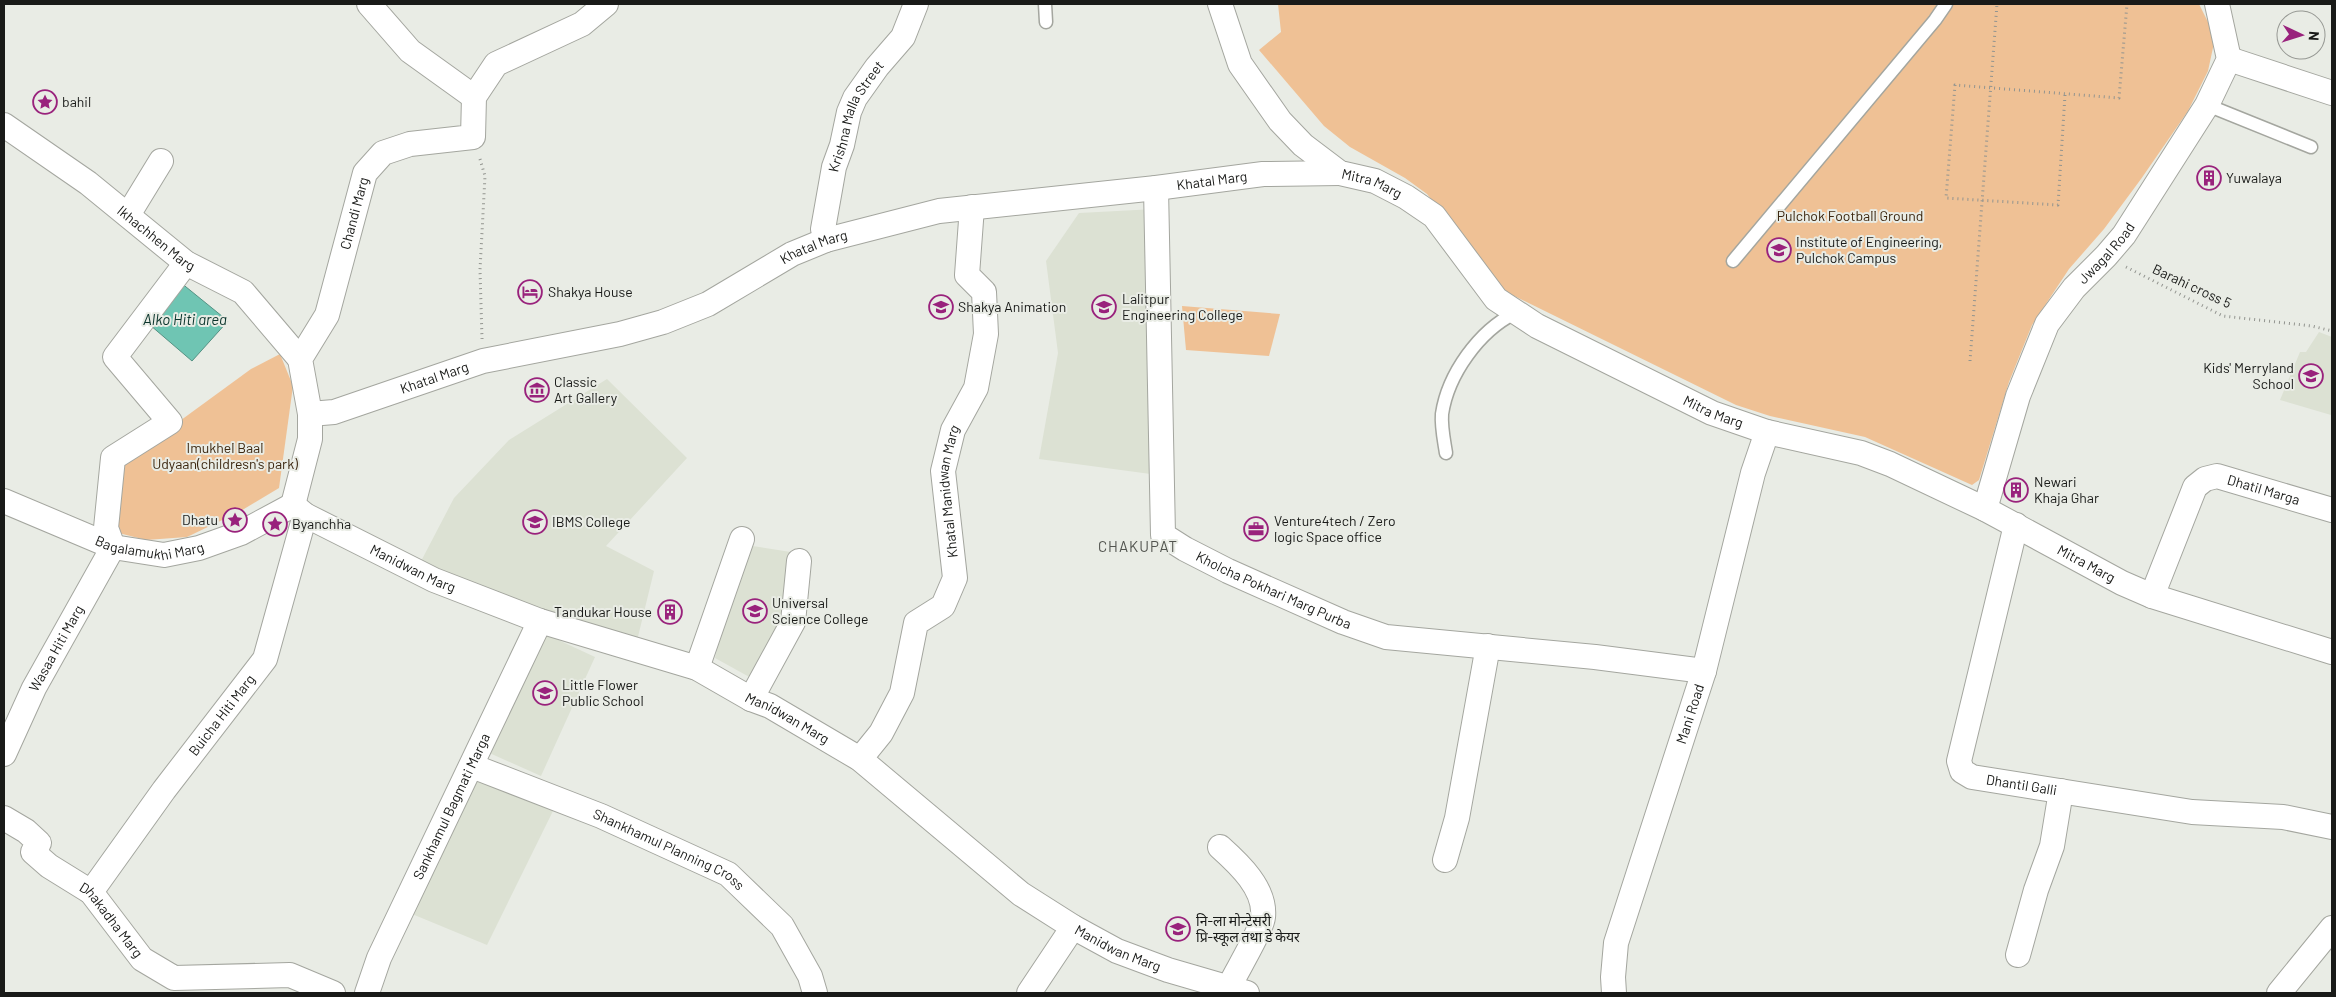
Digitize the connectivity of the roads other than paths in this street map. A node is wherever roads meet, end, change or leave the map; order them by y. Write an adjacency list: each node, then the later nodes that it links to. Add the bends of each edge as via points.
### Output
1 (369, 4): 11 (street, via 410,51)
2 (606, 4): 11 (street, via 582,24 496,64)
3 (916, 4): 20 (street, Krishna Malla Street, via 903,37 877,67 849,112 834,167 823,229)
4 (1045, 4): 8 (lane)
5 (1220, 4): 16 (street, Mitra Marg, via 1240,64 1280,121 1302,145)
6 (1946, 4): 21 (lane)
7 (2217, 4): 9 (street)
8 (1046, 22)
9 (2229, 60): 10 (street); 12 (street, Jwagal Road)
10 (2332, 93)
11 (474, 97): 24 (street, Chandi Marg, via 473,136 410,144 383,153 366,173 327,315)
12 (2207, 105): 14 (lane); 29 (street, Jwagal Road, via 2124,234 2046,324 2018,396)
13 (4, 125): 19 (street, Ikhachhen Marg)
14 (2311, 147)
15 (161, 161): 19 (street)
16 (1340, 173): 17 (street, Khatal Marg, via 1263,174); 23 (street, Mitra Marg, via 1375,181 1434,216 1496,299)
17 (1156, 188): 18 (street, Khatal Marg); 38 (street, Kholcha Pokhari Marg Purba, via 1163,535 1185,550 1228,570 1343,622 1386,637)
18 (972, 207): 20 (street, Khatal Marg, via 939,211); 44 (street, Khatal Manidwan Marg, via 967,275 984,292 986,334 976,388 953,430 943,471 955,578 943,606 916,623 902,693 881,733)
19 (128, 215): 22 (street, Ikhachhen Marg)
20 (826, 240): 25 (street, Khatal Marg, via 792,254 708,304 663,322 620,334 483,361 334,412)
21 (1733, 261)
22 (186, 263): 24 (street, Ikhachhen Marg, via 243,292); 34 (street, via 115,357 170,422 113,458 106,528)
23 (1515, 313): 26 (street, Mitra Marg, via 1712,413); 27 (lane, via 1487,333 1455,375 1442,416)
24 (300, 359): 25 (street)
25 (310, 414): 30 (street, via 310,439)
26 (1767, 432): 29 (street, Mitra Marg, via 1861,453); 41 (street, Mani Road, via 1753,473)
27 (1446, 453)
28 (4, 501): 34 (street, Bagalamukhi Marg)
29 (1985, 509): 32 (street, Mitra Marg)
30 (299, 510): 34 (street, Bagalamukhi Marg, via 199,548 164,555); 37 (street, Manidwan Marg, via 434,580); 51 (street, Buicha Hiti Marg, via 265,659 164,790)
31 (2332, 510): 36 (street, Dhatil Marga, via 2218,476 2205,479 2194,487)
32 (2016, 525): 36 (street, Mitra Marg); 46 (street, Dhantil Galli, via 1959,761 1962,771 1972,777)
33 (742, 539): 40 (street)
34 (113, 547): 43 (street, Wasaa Hiti Marg, via 34,688)
35 (799, 561): 42 (street, via 793,622)
36 (2152, 596): 39 (street, Mitra Marg)
37 (540, 621): 40 (street, Manidwan Marg); 45 (street, Sankhamul Bagmati Marga)
38 (1488, 646): 41 (street, Kholcha Pokhari Marg Purba); 50 (street, via 1457,818)
39 (2332, 652)
40 (697, 668): 42 (street, Manidwan Marg)
41 (1704, 671): 60 (street, Mani Road, via 1616,942)
42 (751, 699): 44 (street, Manidwan Marg, via 770,706)
43 (4, 754)
44 (860, 759): 52 (street, Manidwan Marg, via 1021,894)
45 (472, 766): 57 (street, Sankhamul Bagmati Marga, via 380,958); 58 (street, Shankhamul Planning Cross, via 600,816 728,874 782,926)
46 (2061, 791): 48 (street, Dhantil Galli, via 2192,812 2282,817); 54 (street, via 2052,846)
47 (4, 818): 51 (street, Dhakadha Marg, via 39,843 32,852)
48 (2332, 827)
49 (1220, 847): 55 (street, via 1239,864 1261,898 1263,918)
50 (1445, 860)
51 (91, 892): 56 (street, Dhakadha Marg, via 142,960 174,978 290,975)
52 (1073, 927): 55 (street, Manidwan Marg, via 1117,950); 59 (street)
53 (2332, 928): 61 (street)
54 (2018, 955)
55 (1234, 991)
56 (333, 993)
57 (367, 993)
58 (816, 993)
59 (1029, 993)
60 (1614, 993)
61 (2279, 993)

